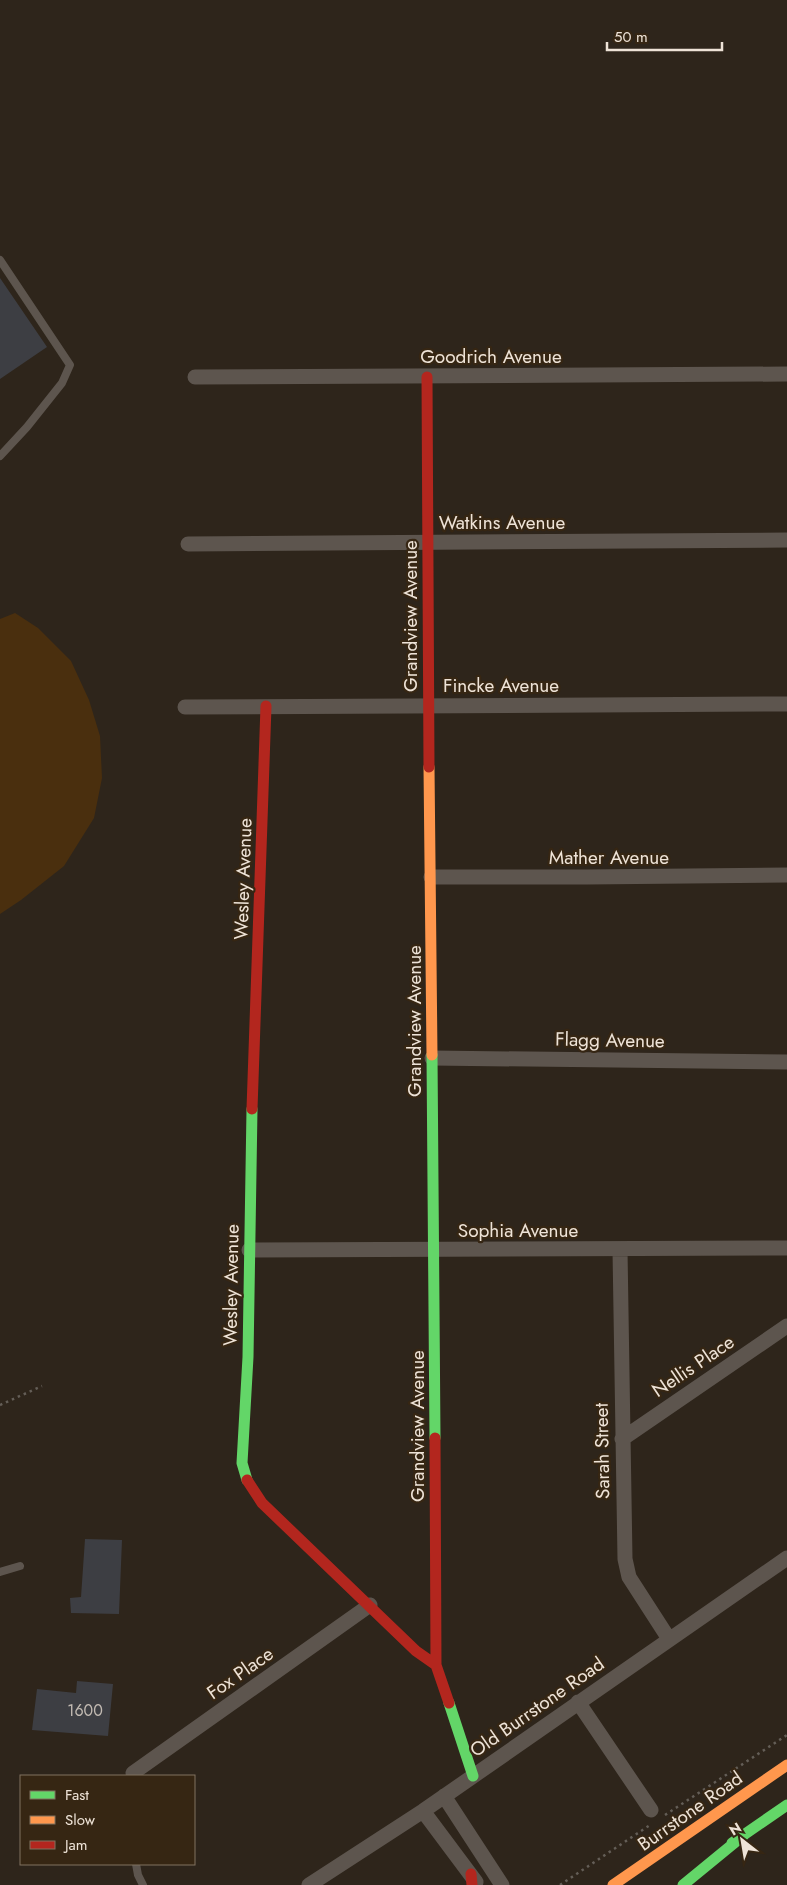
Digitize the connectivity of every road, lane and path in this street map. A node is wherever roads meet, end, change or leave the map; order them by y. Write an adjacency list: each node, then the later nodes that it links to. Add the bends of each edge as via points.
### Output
1 (0, 260): 5 (lane, via 70,365 62,384)
2 (787, 374): 4 (street, Goodrich Avenue)
3 (195, 377): 4 (street, Goodrich Avenue)
4 (427, 377): 7 (main road, Grandview Avenue)
5 (0, 456)
6 (787, 540): 7 (street, Watkins Avenue)
7 (426, 542): 8 (street, Watkins Avenue); 11 (main road, Grandview Avenue)
8 (188, 544)
9 (787, 704): 11 (street, Fincke Avenue)
10 (266, 706): 11 (street, Fincke Avenue); 12 (street, Fincke Avenue); 18 (main road, Wesley Avenue)
11 (428, 706): 14 (main road, Grandview Avenue)
12 (185, 707)
13 (787, 875): 14 (street, Mather Avenue)
14 (430, 877): 15 (main road, Grandview Avenue)
15 (432, 1058): 16 (street, Flagg Avenue); 19 (main road, Grandview Avenue)
16 (787, 1062)
17 (787, 1248): 20 (street, Sophia Avenue)
18 (249, 1250): 19 (street, Sophia Avenue); 28 (main road, Wesley Avenue, via 248,1357 242,1463 245,1477 262,1504)
19 (433, 1250): 20 (street, Sophia Avenue); 30 (main road, Grandview Avenue)
20 (620, 1250): 24 (street, Sarah Street)
21 (787, 1326): 24 (street, Nellis Place)
22 (42, 1386): 23 (path)
23 (0, 1405)
24 (622, 1439): 29 (street, Sarah Street, via 625,1559 629,1577)
25 (787, 1558): 29 (street, Old Burrstone Road)
26 (20, 1566): 27 (lane)
27 (0, 1572)
28 (370, 1605): 30 (main road, Wesley Avenue, via 416,1651); 34 (street, Fox Place)
29 (669, 1640): 31 (street, Old Burrstone Road)
30 (436, 1665): 35 (main road)
31 (578, 1702): 35 (street, Old Burrstone Road); 39 (street)
32 (787, 1735): 39 (path)
33 (787, 1765): 47 (main road, Burrstone Road)
34 (132, 1775)
35 (473, 1776): 36 (street, Old Burrstone Road)
36 (444, 1796): 38 (street, Old Burrstone Road); 45 (street)
37 (787, 1805): 42 (main road)
38 (423, 1811): 41 (street); 44 (street, Old Burrstone Road)
39 (658, 1815): 46 (path)
40 (136, 1865): 43 (lane)
41 (474, 1881)
42 (679, 1882)
43 (143, 1885)
44 (309, 1885)
45 (502, 1885)
46 (560, 1885)
47 (613, 1885)

